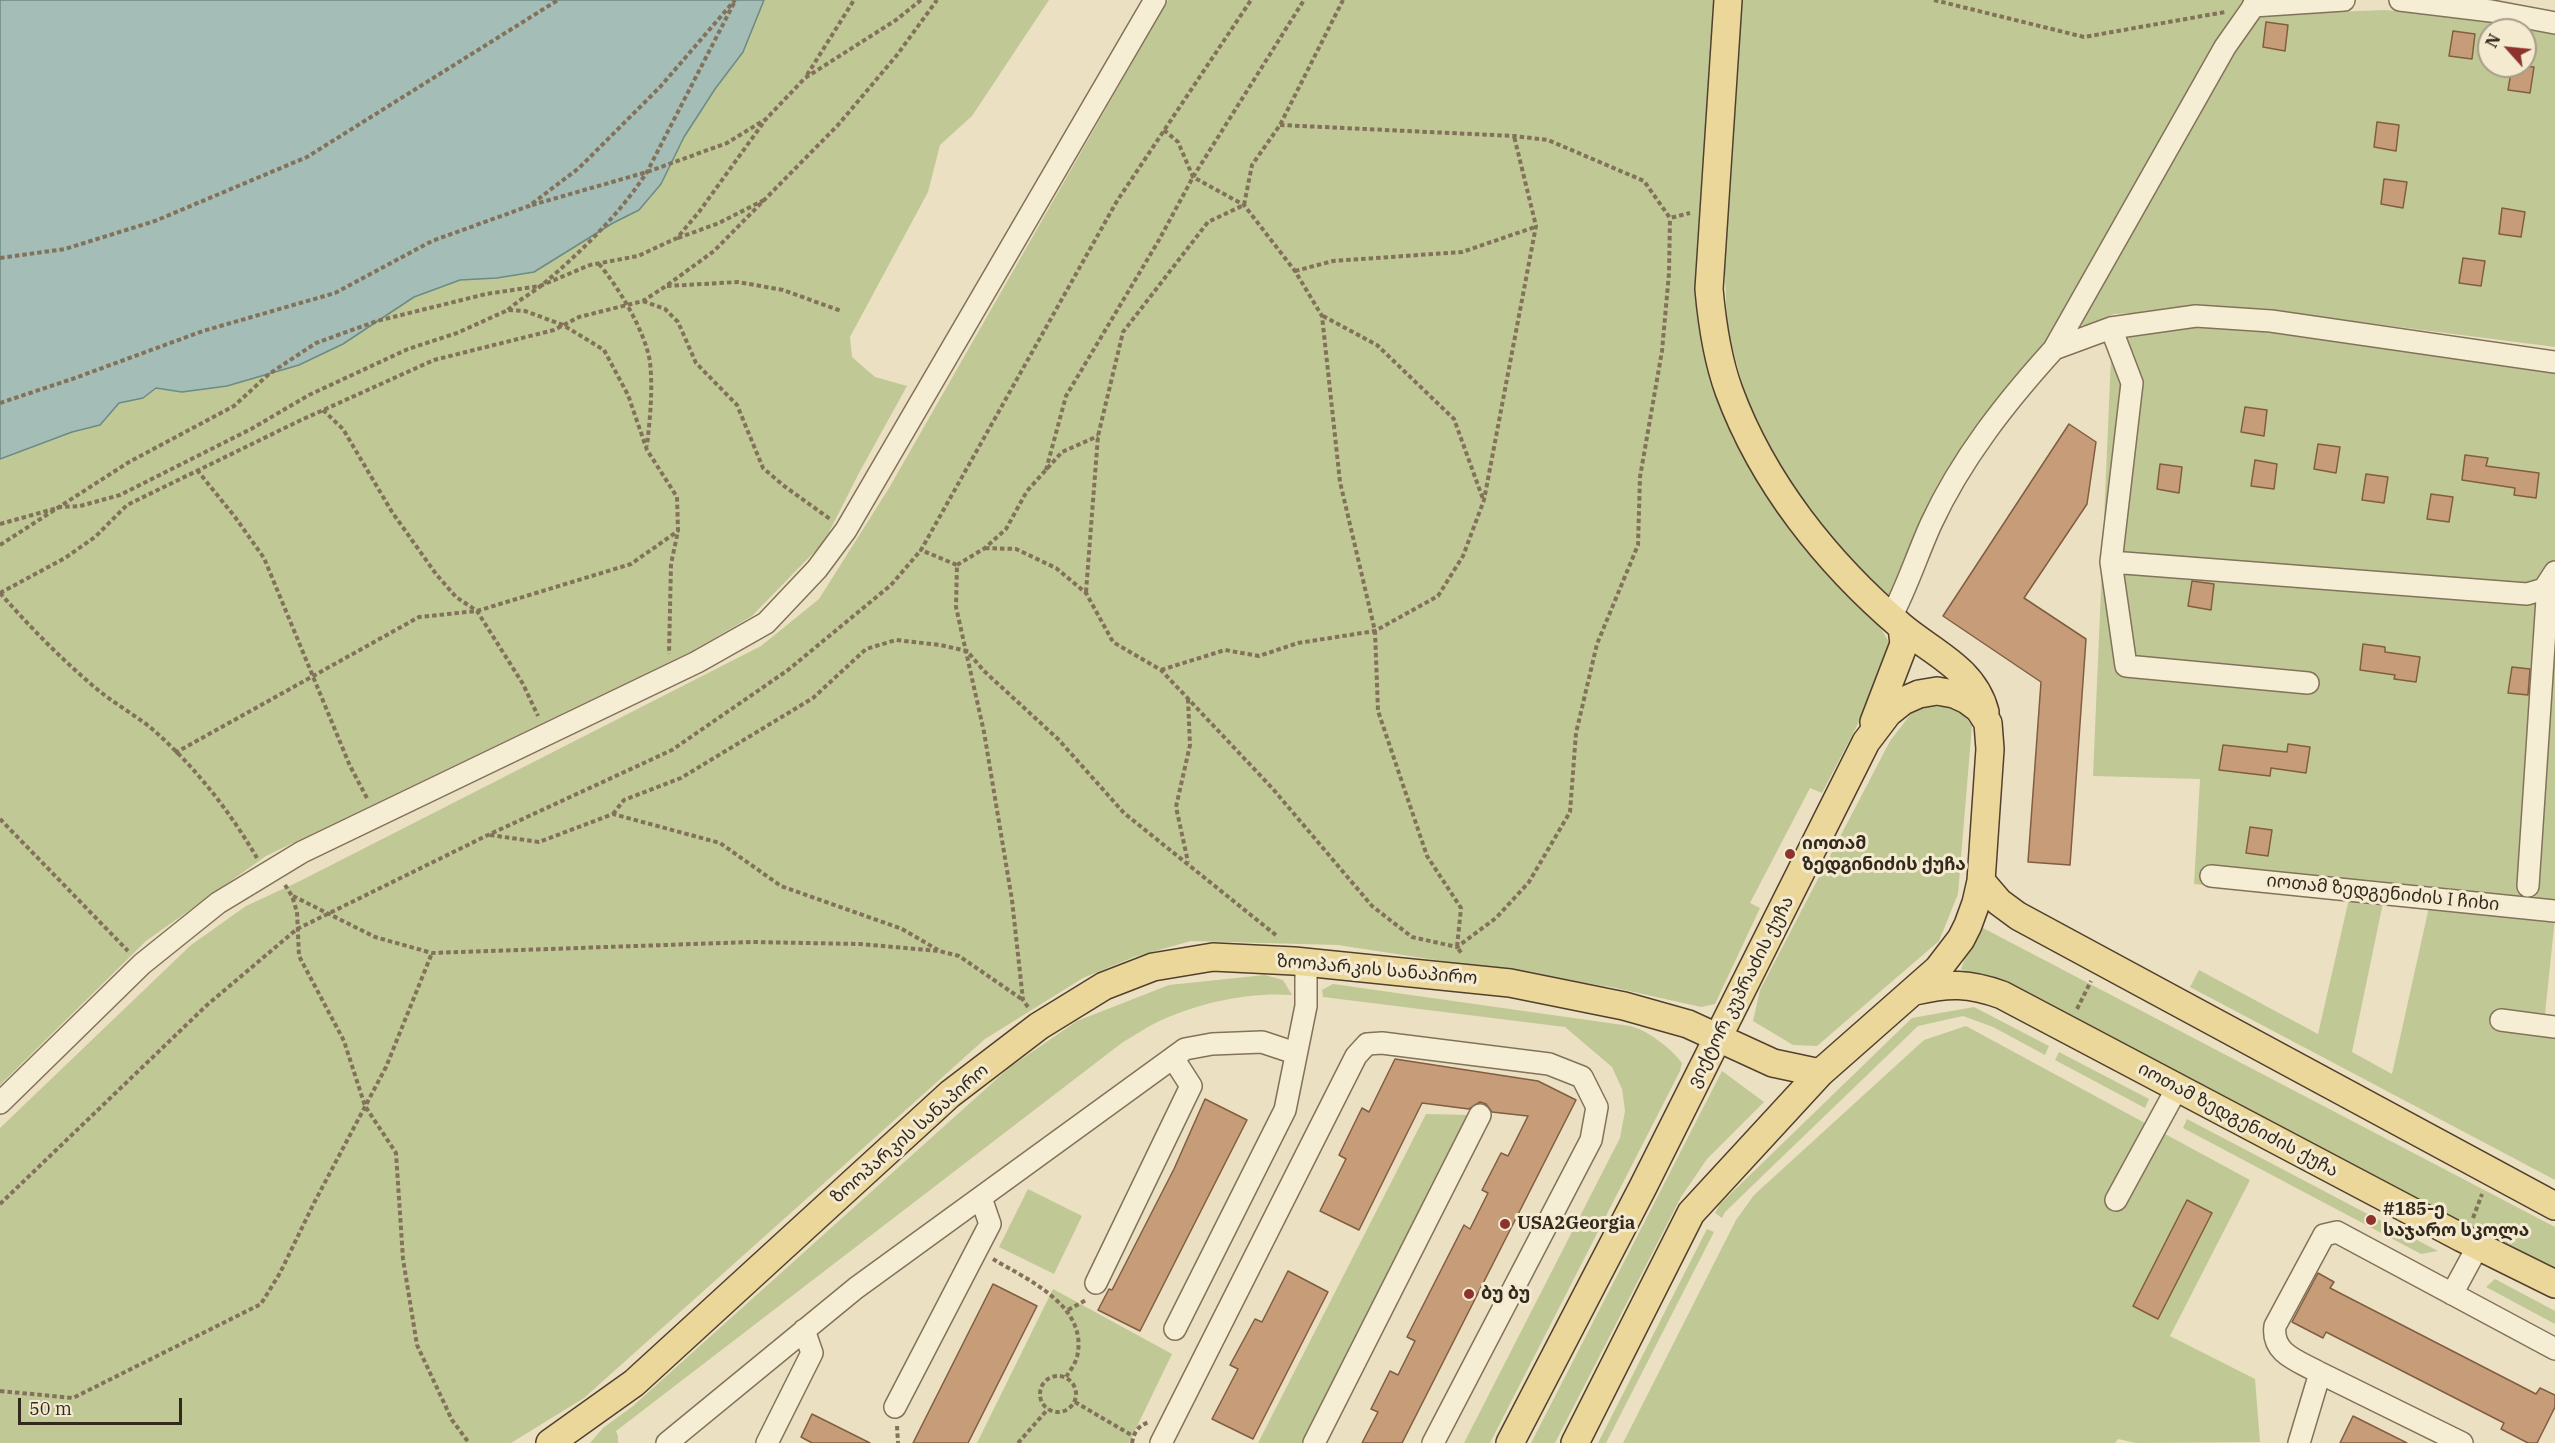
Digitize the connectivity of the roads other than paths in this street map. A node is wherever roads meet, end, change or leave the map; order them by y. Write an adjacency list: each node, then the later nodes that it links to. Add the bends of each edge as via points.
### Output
1 (1155, 0): 29 (street, via 846,530 817,569 766,622 697,662 303,852 219,903 142,964)
2 (1728, 0): 12 (main road, via 1709,289 1713,329 1729,391 1790,506 1841,570)
3 (2344, 0): 5 (street)
4 (2400, 0): 6 (street)
5 (2255, 3): 8 (street, via 2198,93)
6 (2555, 23)
7 (2111, 328): 8 (street); 9 (street, via 2196,316 2271,321); 10 (street, via 2132,383)
8 (2054, 349): 12 (street, via 1987,429 1953,483 1930,525)
9 (2555, 362)
10 (2111, 562): 11 (street, via 2527,594); 13 (street, via 2126,666)
11 (2549, 580): 18 (street)
12 (1897, 622): 14 (main road, via 1971,681); 15 (main road, via 1904,644)
13 (2308, 683)
14 (1988, 723): 15 (main road, ვიქტორ კუპრაძის ქუჩა, via 1979,709 1961,697 1937,691 1903,701 1888,712); 17 (main road, via 1990,749)
15 (1866, 742): 24 (main road, ვიქტორ კუპრაძის ქუჩა)
16 (2211, 876): 19 (street, იოთამ ზედგენიძის I ჩიხი)
17 (1981, 880): 21 (main road, via 1961,939); 33 (main road, via 1999,902 2018,916)
18 (2528, 886)
19 (2555, 911)
20 (1306, 962): 24 (main road, ზოოპარკის სანაპირო, via 1475,978 1624,1006); 25 (street, via 1306,1006); 43 (main road, ზოოპარკის სანაპირო, via 1213,957 1154,967 1104,986 1039,1026 950,1094 634,1383)
21 (1915, 991): 27 (main road); 28 (main road, იოთამ ზედგენიძის ქუჩა, via 1956,984 1991,991)
22 (2501, 1020): 23 (street)
23 (2555, 1027)
24 (1718, 1037): 27 (main road, ზოოპარკის სანაპირო, via 1773,1063); 49 (main road, ვიქტორ კუპრაძის ქუჩა)
25 (1295, 1053): 26 (street, via 1262,1042 1212,1044 1185,1049); 38 (street, via 1285,1110)
26 (1173, 1058): 31 (street); 35 (street, via 1191,1086)
27 (1820, 1073): 50 (main road, via 1691,1213)
28 (2177, 1088): 32 (street); 34 (main road, იოთამ ზედგენიძის ქუჩა)
29 (0, 1102)
30 (1480, 1115): 47 (street)
31 (981, 1198): 39 (street); 42 (street, via 990,1224)
32 (2116, 1200)
33 (2555, 1206)
34 (2474, 1235): 36 (main road, იოთამ ზედგენიძის ქუჩა); 37 (street)
35 (1096, 1283)
36 (2555, 1284)
37 (2452, 1294): 40 (street); 41 (street, via 2337,1232 2324,1235 2275,1326 2274,1338 2280,1351)
38 (1175, 1329)
39 (804, 1330): 44 (street); 45 (street, via 812,1353)
40 (2555, 1349)
41 (2320, 1373): 51 (street); 52 (street)
42 (895, 1407)
43 (561, 1440)
44 (667, 1443)
45 (767, 1443)
46 (1161, 1443): 48 (street, via 1356,1056 1367,1044 1382,1043 1549,1064 1582,1077 1597,1107 1591,1140)
47 (1314, 1443)
48 (1433, 1443)
49 (1510, 1443)
50 (1575, 1443)
51 (2299, 1443)
52 (2462, 1443)

